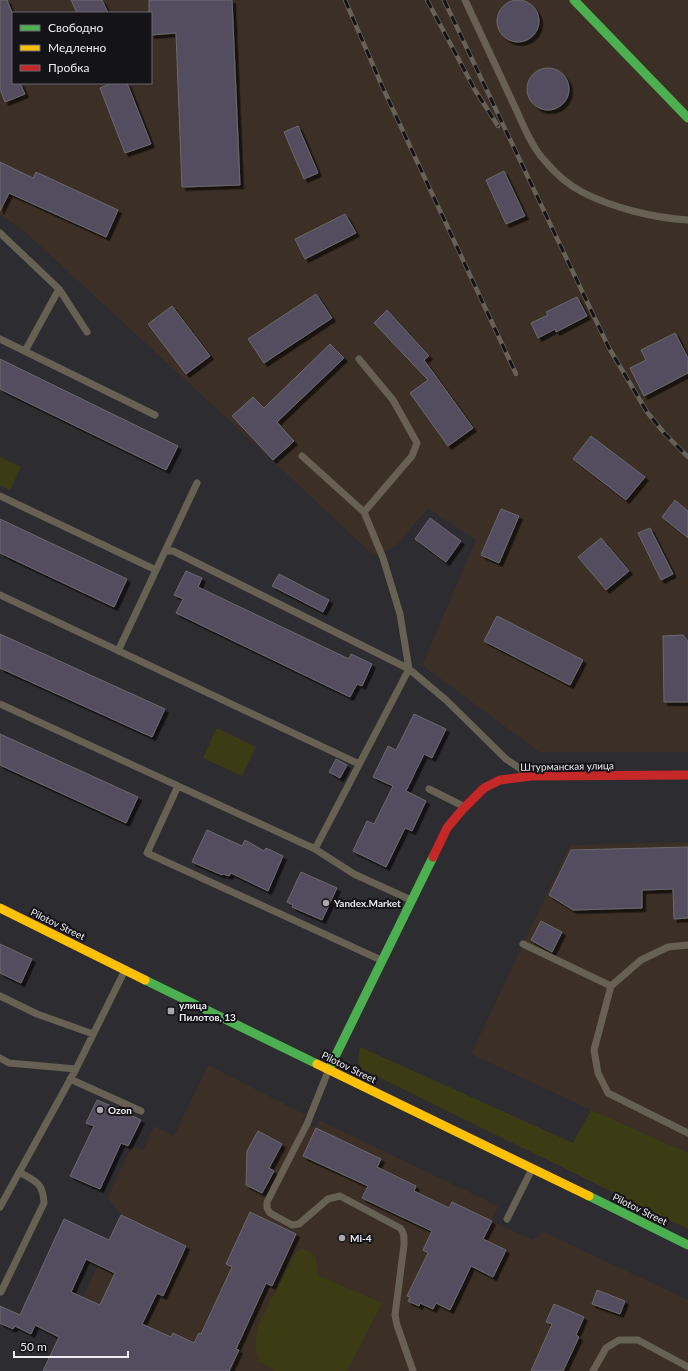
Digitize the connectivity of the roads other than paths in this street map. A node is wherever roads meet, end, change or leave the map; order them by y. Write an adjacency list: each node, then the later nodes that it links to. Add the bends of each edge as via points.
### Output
1 (465, 0): 4 (lane, via 521,120 543,160 582,192 606,202 644,214)
2 (574, 0): 3 (street)
3 (688, 118)
4 (688, 220)
5 (0, 233): 6 (lane)
6 (58, 289): 7 (lane); 9 (lane)
7 (87, 332)
8 (0, 339): 9 (lane)
9 (25, 352): 11 (lane)
10 (359, 359): 15 (lane, via 393,400 417,443 412,456)
11 (154, 415)
12 (302, 456): 15 (lane)
13 (197, 483): 16 (lane)
14 (0, 496): 17 (lane)
15 (364, 512): 20 (lane, via 383,558 400,614)
16 (165, 551): 17 (lane); 20 (lane, via 173,551)
17 (156, 570): 19 (lane)
18 (0, 596): 19 (lane)
19 (118, 650): 22 (lane)
20 (409, 669): 22 (lane); 24 (lane, via 446,700 506,759)
21 (0, 704): 25 (lane)
22 (359, 764): 28 (lane)
23 (688, 775): 24 (street, Штурманская улица)
24 (531, 776): 27 (street, Штурманская улица, via 492,783)
25 (178, 786): 28 (lane); 33 (lane, via 147,853)
26 (430, 789): 27 (lane)
27 (465, 806): 29 (street, Штурманская улица, via 447,828)
28 (315, 849): 29 (lane, via 354,874)
29 (412, 900): 33 (street, Штурманская улица)
30 (0, 908): 34 (street, Pilotov Street)
31 (523, 944): 35 (lane)
32 (688, 945): 35 (lane, via 668,947 641,960)
33 (381, 960): 40 (street, Штурманская улица)
34 (125, 970): 37 (lane); 40 (street, Pilotov Street)
35 (611, 986): 43 (lane, via 594,1050 598,1073 608,1093)
36 (0, 996): 37 (lane, via 37,1014)
37 (93, 1034): 39 (lane)
38 (0, 1058): 39 (lane, via 9,1063)
39 (76, 1069): 41 (lane)
40 (329, 1069): 44 (street, Pilotov Street); 51 (lane, via 307,1124 267,1202 267,1208 270,1213 292,1225 299,1224 328,1199 340,1196 403,1231 404,1245 396,1315)
41 (70, 1079): 42 (lane); 45 (lane)
42 (141, 1111)
43 (688, 1133)
44 (532, 1169): 47 (lane); 48 (street, Pilotov Street)
45 (19, 1172): 46 (lane); 49 (lane, via 39,1184 44,1192 44,1202)
46 (0, 1207)
47 (507, 1219)
48 (688, 1245)
49 (1, 1292)
50 (688, 1367): 52 (lane, via 638,1340 619,1340 606,1348)
51 (413, 1371)
52 (593, 1371)

